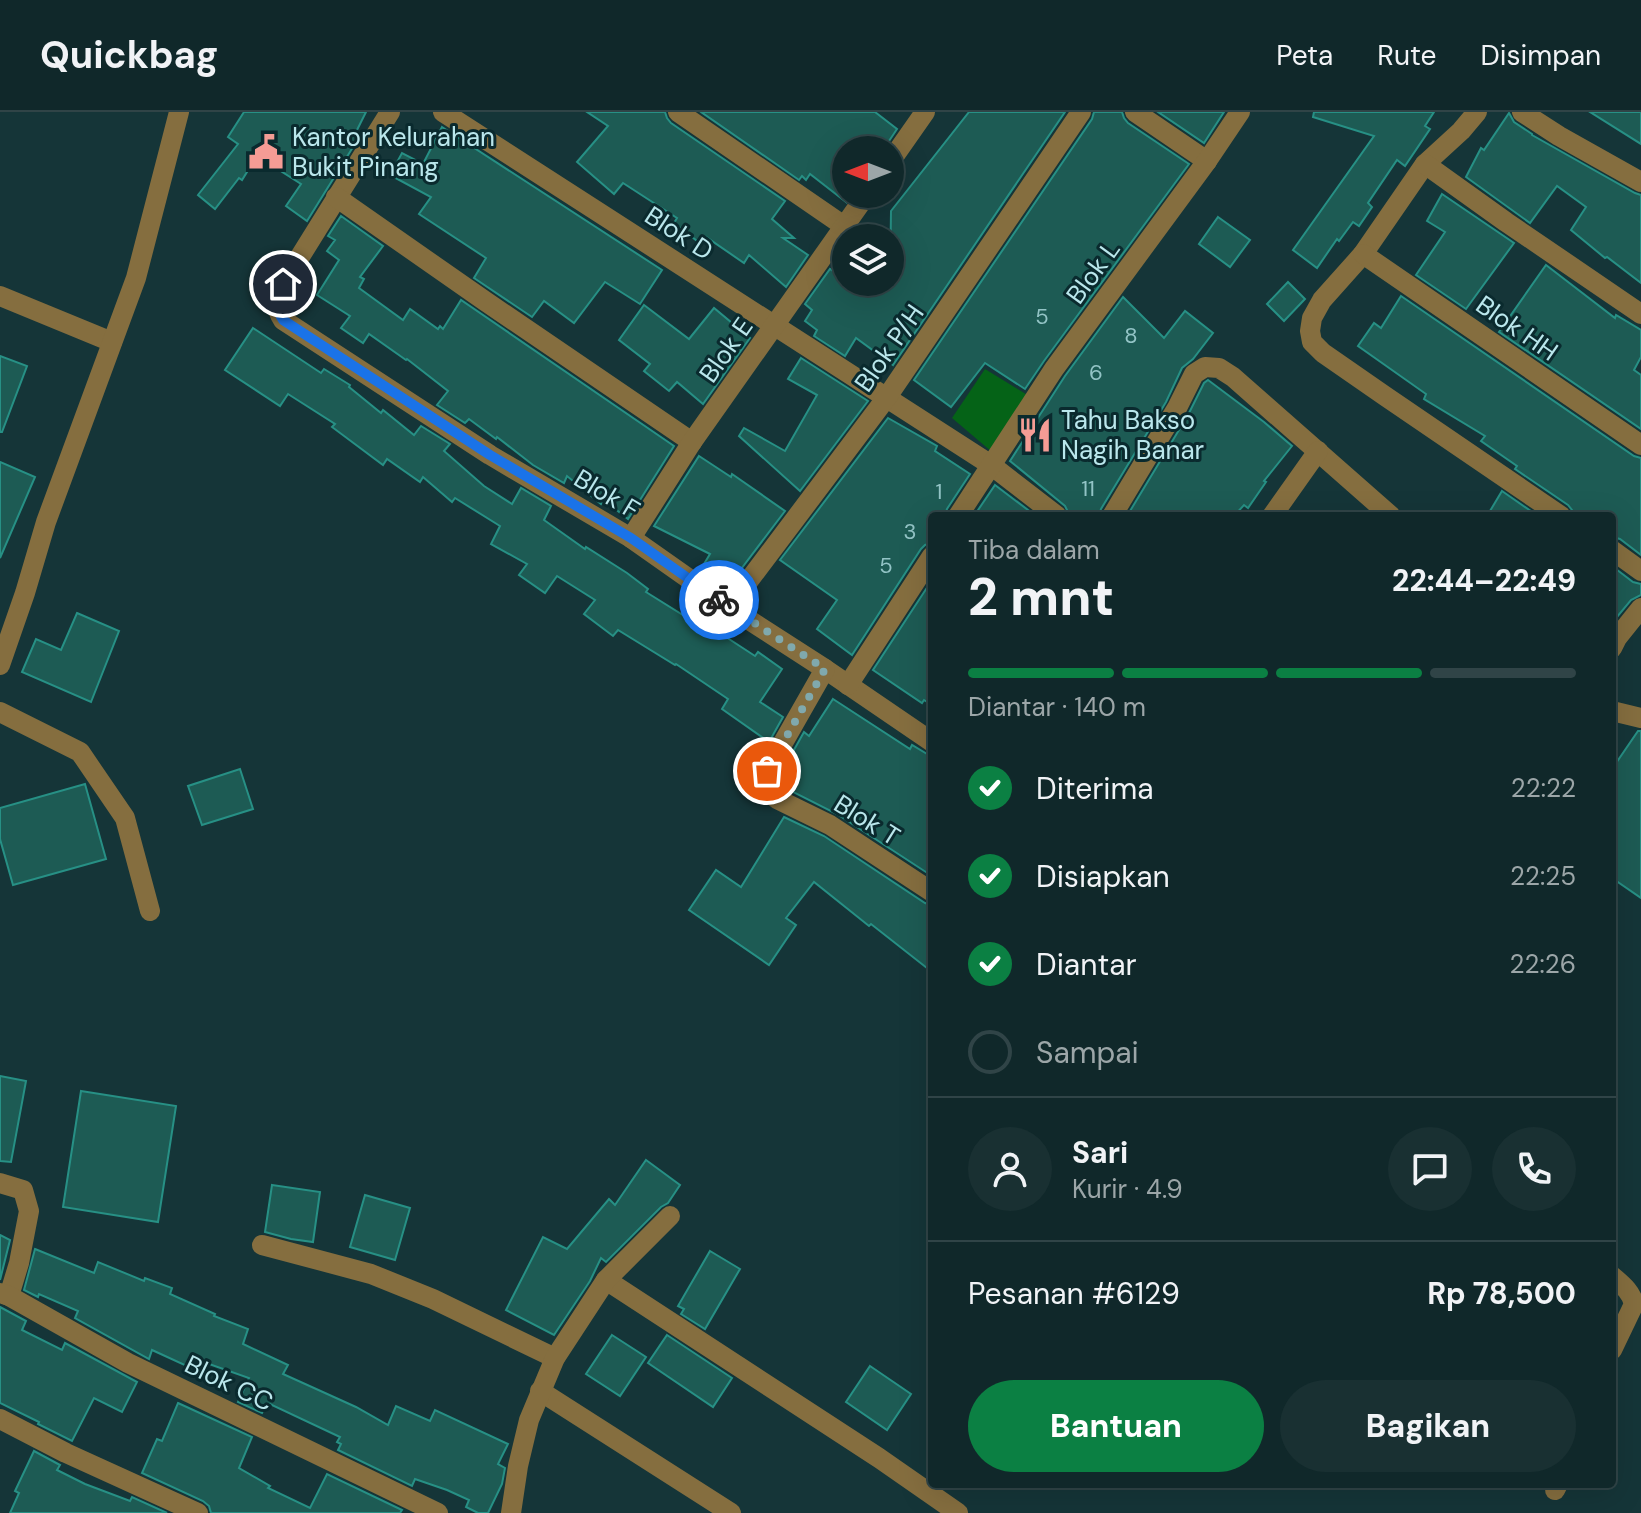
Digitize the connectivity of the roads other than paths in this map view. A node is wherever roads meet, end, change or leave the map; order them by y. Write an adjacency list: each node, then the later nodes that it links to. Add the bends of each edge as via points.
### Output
1 (179, 112): 22 (street, via 136,278)
2 (390, 112): 15 (street)
3 (443, 112): 21 (street, Blok D)
4 (678, 112): 16 (street)
5 (1081, 112): 23 (street, Blok P/H)
6 (1135, 112): 12 (street)
7 (1240, 112): 12 (street, Blok L)
8 (1477, 112): 13 (street)
9 (1522, 112): 14 (street)
10 (917, 115): 11 (street)
11 (904, 138)
12 (1207, 161): 27 (street, Blok L, via 1054,369)
13 (1425, 164): 18 (street); 20 (street)
14 (1641, 182)
15 (336, 197): 24 (street); 34 (street, Blok F, via 283,284 277,305 283,320 490,455)
16 (841, 224)
17 (832, 243): 21 (street, Blok E)
18 (1363, 254): 25 (street, Blok HH); 33 (street, via 1322,300 1312,318 1312,342)
19 (0, 296): 22 (street)
20 (1641, 314)
21 (775, 326): 23 (street, Blok D); 24 (street, Blok E)
22 (112, 342): 41 (street)
23 (887, 397): 27 (street, Blok D); 38 (street, Blok P/H)
24 (692, 442): 34 (street, Blok E)
25 (1641, 445)
26 (1318, 451): 30 (street, via 1233,377 1205,367 1194,374); 31 (street); 32 (street)
27 (991, 465): 28 (street, Blok L); 29 (street, Blok D)
28 (961, 512)
29 (1052, 512)
30 (1114, 512)
31 (1275, 512)
32 (1387, 512)
33 (1555, 512)
34 (631, 538): 38 (street, Blok F)
35 (1616, 553): 37 (street)
36 (928, 562): 43 (street)
37 (1641, 571)
38 (729, 607): 42 (street, Blok F)
39 (1641, 608): 40 (street)
40 (1616, 640)
41 (0, 665)
42 (825, 669): 43 (street, Blok F); 48 (street, Blok T, via 767,771 768,790)
43 (848, 685): 47 (street, Blok F)
44 (0, 712): 49 (street, via 80,752 125,818)
45 (1616, 712): 46 (street)
46 (1641, 718)
47 (928, 739)
48 (928, 889)
49 (150, 911)
50 (0, 1183): 55 (street, via 23,1190 29,1211 19,1263)
51 (670, 1216): 53 (street)
52 (262, 1245): 57 (street, via 371,1274)
53 (606, 1280): 57 (street); 64 (street)
54 (1616, 1280): 56 (street, via 1634,1304)
55 (4, 1294): 61 (street, Blok CC, via 128,1363)
56 (1616, 1342)
57 (555, 1358): 58 (street)
58 (540, 1391): 62 (street, via 525,1435); 63 (street)
59 (0, 1419): 60 (street)
60 (198, 1513)
61 (438, 1513)
62 (511, 1513)
63 (731, 1513)
64 (958, 1513)

